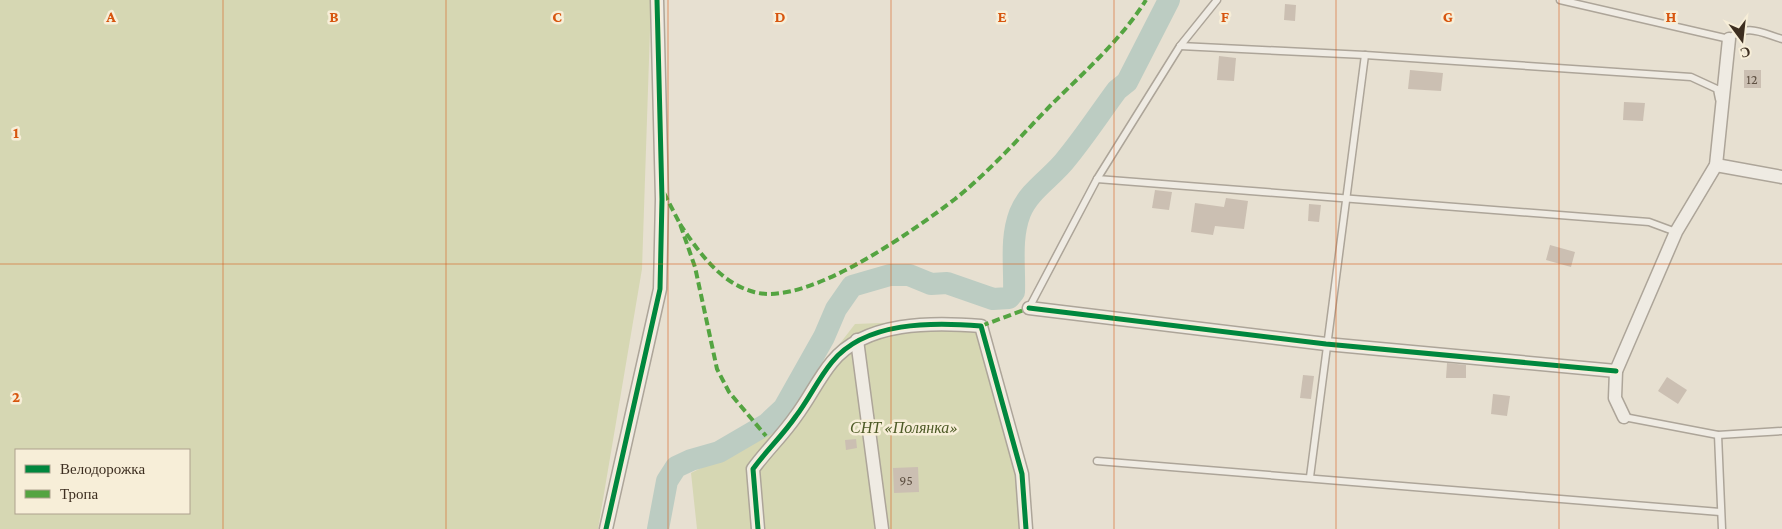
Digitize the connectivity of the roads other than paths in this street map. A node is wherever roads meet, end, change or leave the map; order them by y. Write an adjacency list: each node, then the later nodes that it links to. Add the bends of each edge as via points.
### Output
1 (658, 0): 24 (street, via 662,199 660,289)
2 (1217, 0): 6 (lane)
3 (1560, 0): 4 (lane)
4 (1729, 39): 5 (lane, via 1738,31 1747,29); 8 (street)
5 (1782, 39)
6 (1180, 46): 7 (lane); 11 (lane)
7 (1365, 55): 8 (lane, via 1691,77 1717,89); 12 (lane)
8 (1723, 112): 9 (street)
9 (1716, 165): 10 (street); 13 (street)
10 (1782, 177)
11 (1097, 180): 12 (lane); 14 (lane)
12 (1345, 200): 13 (lane, via 1650,222); 16 (lane)
13 (1676, 232): 17 (street)
14 (1029, 308): 16 (street)
15 (857, 340): 25 (street, via 832,362 796,416 753,469); 26 (street); 27 (street, via 890,330 945,323 981,326 1022,474)
16 (1326, 344): 17 (street); 22 (lane)
17 (1616, 371): 18 (street, via 1615,398)
18 (1624, 417): 20 (lane)
19 (1782, 431): 20 (lane)
20 (1718, 435): 23 (lane)
21 (1097, 460): 22 (lane)
22 (1310, 477): 23 (lane)
23 (1720, 512): 28 (lane)
24 (606, 529)
25 (758, 529)
26 (882, 529)
27 (1026, 529)
28 (1722, 529)

